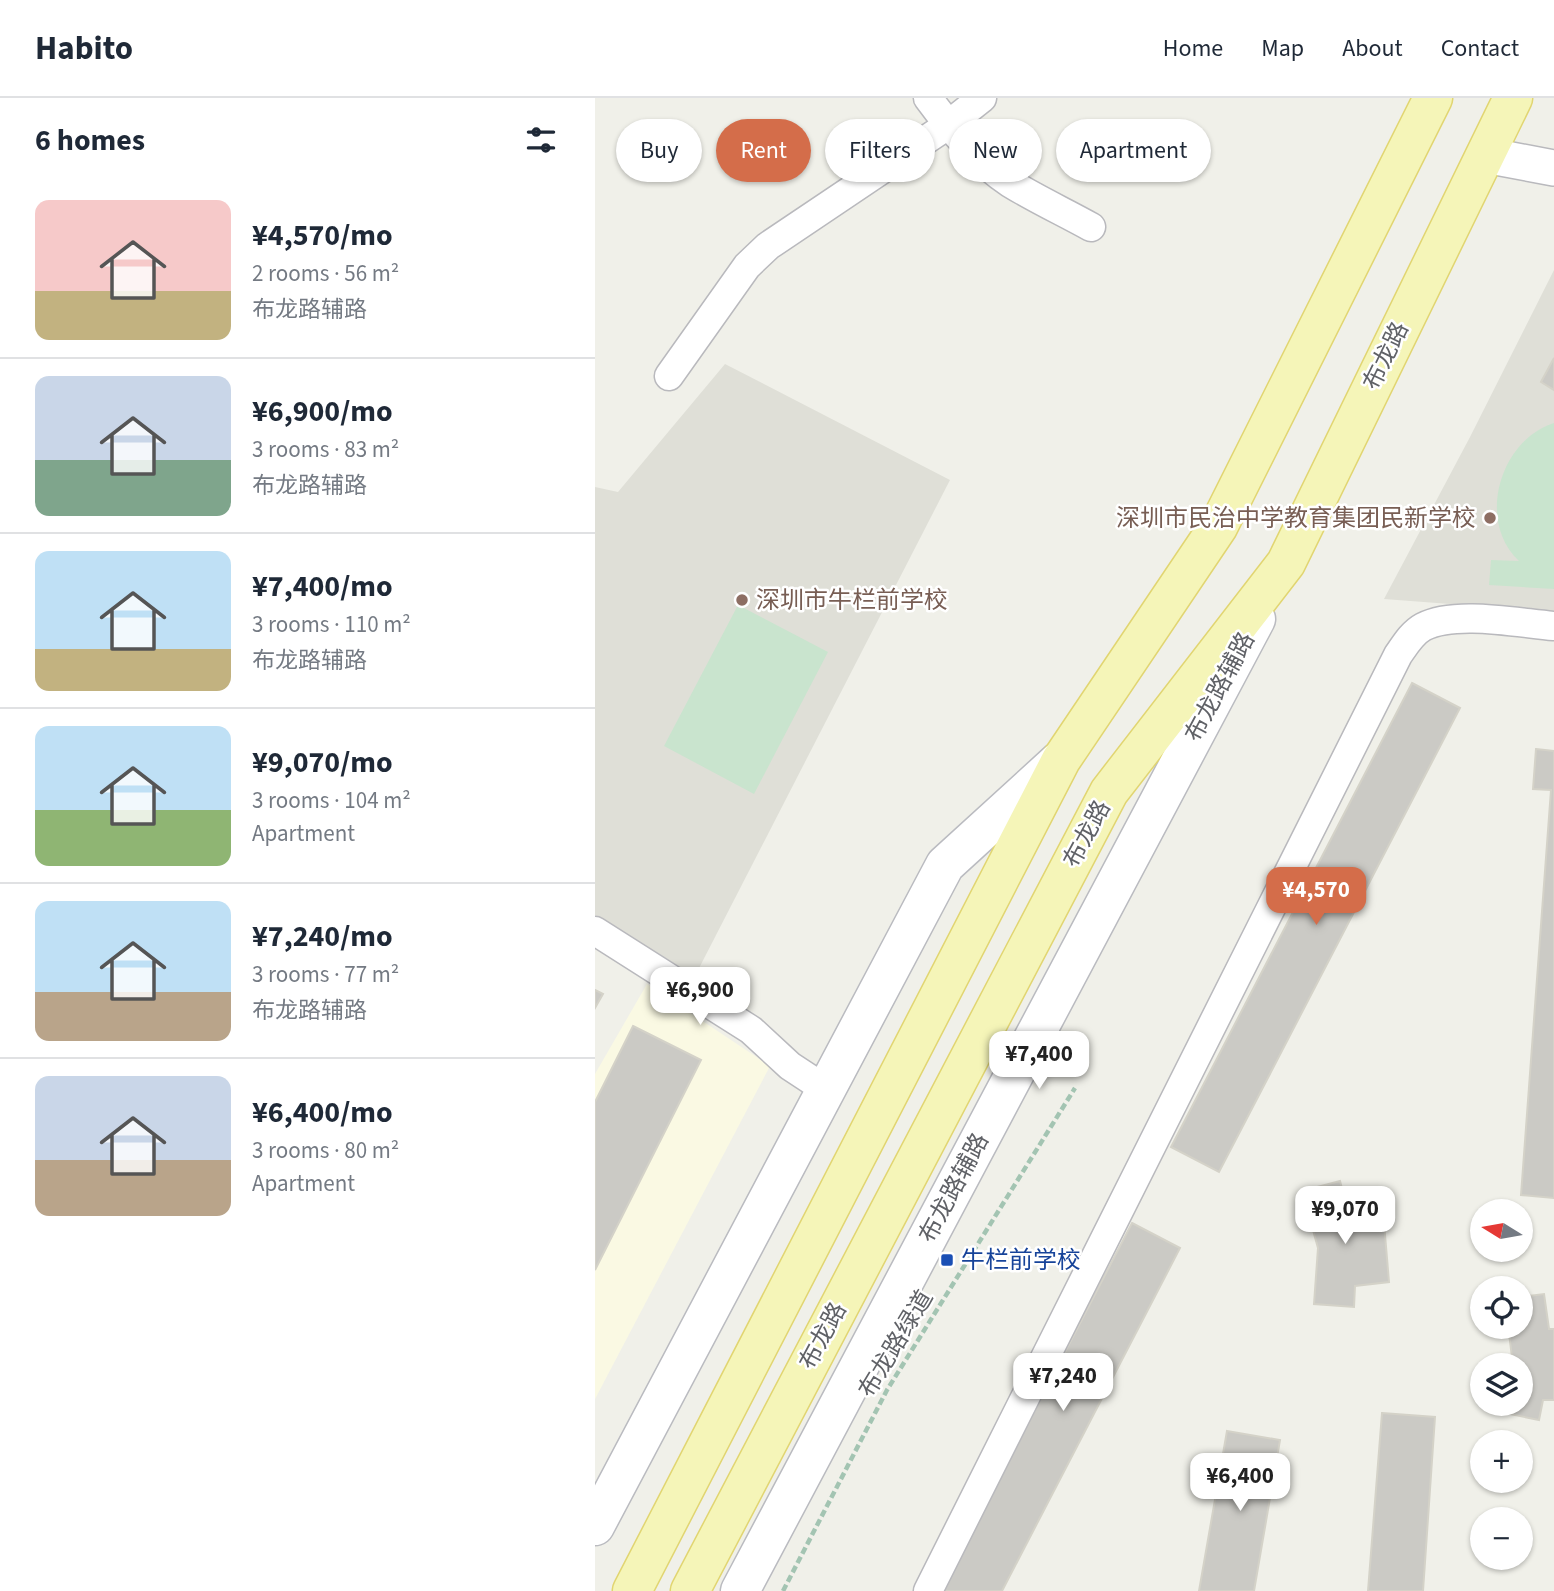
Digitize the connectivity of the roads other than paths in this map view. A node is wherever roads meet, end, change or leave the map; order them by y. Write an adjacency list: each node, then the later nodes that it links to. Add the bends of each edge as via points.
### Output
1 (928, 98): 5 (street)
2 (982, 98): 5 (street)
3 (1433, 98): 12 (main road, via 1217,527)
4 (1513, 98): 6 (main road, 布龙路)
5 (948, 125): 8 (street, via 1010,182); 9 (street, via 768,246 747,266)
6 (1485, 155): 7 (street); 10 (main road, 布龙路)
7 (1554, 168)
8 (1091, 227)
9 (669, 376)
10 (1286, 563): 16 (main road, 布龙路, via 1109,792); 18 (main road, 布龙路辅路)
11 (1554, 626): 19 (street, via 1454,617 1421,628 1398,655)
12 (1061, 760): 14 (main road, via 945,864); 17 (main road)
13 (595, 932): 14 (street, via 751,1030 790,1066)
14 (825, 1089): 15 (main road)
15 (595, 1526)
16 (696, 1580)
17 (632, 1591)
18 (740, 1591)
19 (928, 1591)

